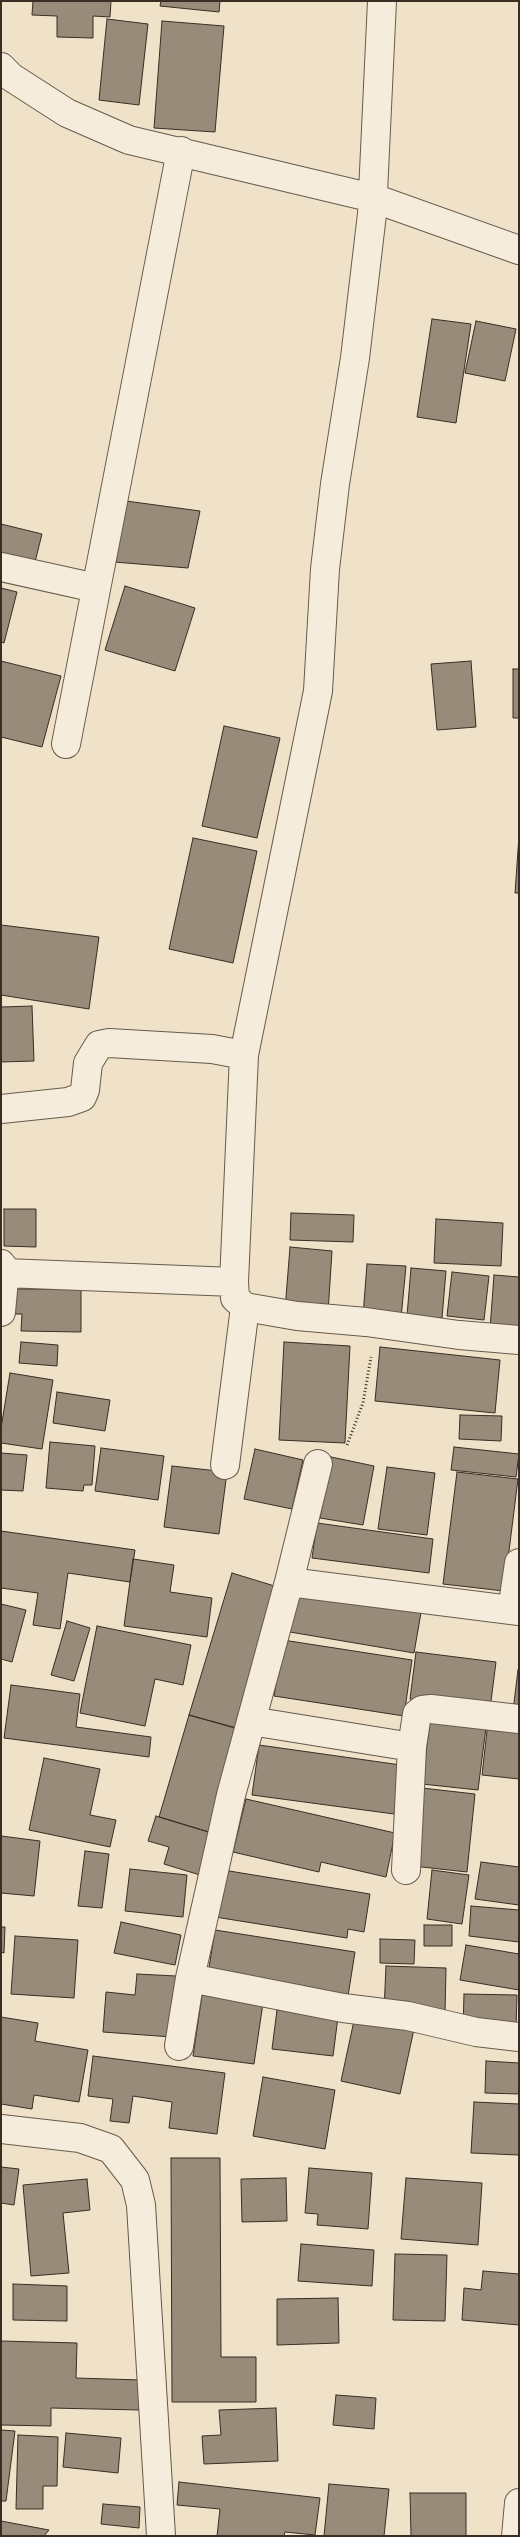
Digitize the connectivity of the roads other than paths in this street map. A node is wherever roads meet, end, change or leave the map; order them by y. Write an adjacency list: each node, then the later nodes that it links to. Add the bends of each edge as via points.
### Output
1 (382, 1): 4 (street)
2 (1, 67): 3 (street, via 10,77 68,113 129,140)
3 (181, 151): 4 (street); 7 (street)
4 (372, 206): 5 (street); 9 (street, via 325,569 318,691)
5 (519, 250)
6 (1, 567): 7 (street)
7 (96, 588): 8 (street)
8 (66, 744)
9 (244, 1055): 10 (street, via 202,1049 99,1045 88,1064 82,1097 68,1102); 12 (street)
10 (1, 1109)
11 (3, 1268): 12 (street); 14 (street)
12 (234, 1282): 13 (street, via 236,1298)
13 (245, 1307): 15 (street, via 297,1316); 17 (street)
14 (1, 1312)
15 (519, 1340)
16 (318, 1464): 19 (street)
17 (225, 1465)
18 (519, 1563): 20 (street)
19 (289, 1582): 20 (street); 22 (street)
20 (515, 1611)
21 (519, 1719): 23 (street, via 422,1710 417,1714)
22 (251, 1721): 23 (street); 25 (street)
23 (412, 1747): 24 (street)
24 (406, 1870)
25 (190, 1978): 26 (street, via 342,2008 408,2016 476,2032); 27 (street)
26 (519, 2037)
27 (179, 2046)
28 (1, 2130): 30 (street, via 80,2138 112,2148 135,2180 141,2205)
29 (519, 2503): 31 (street)
30 (161, 2536)
31 (516, 2536)

